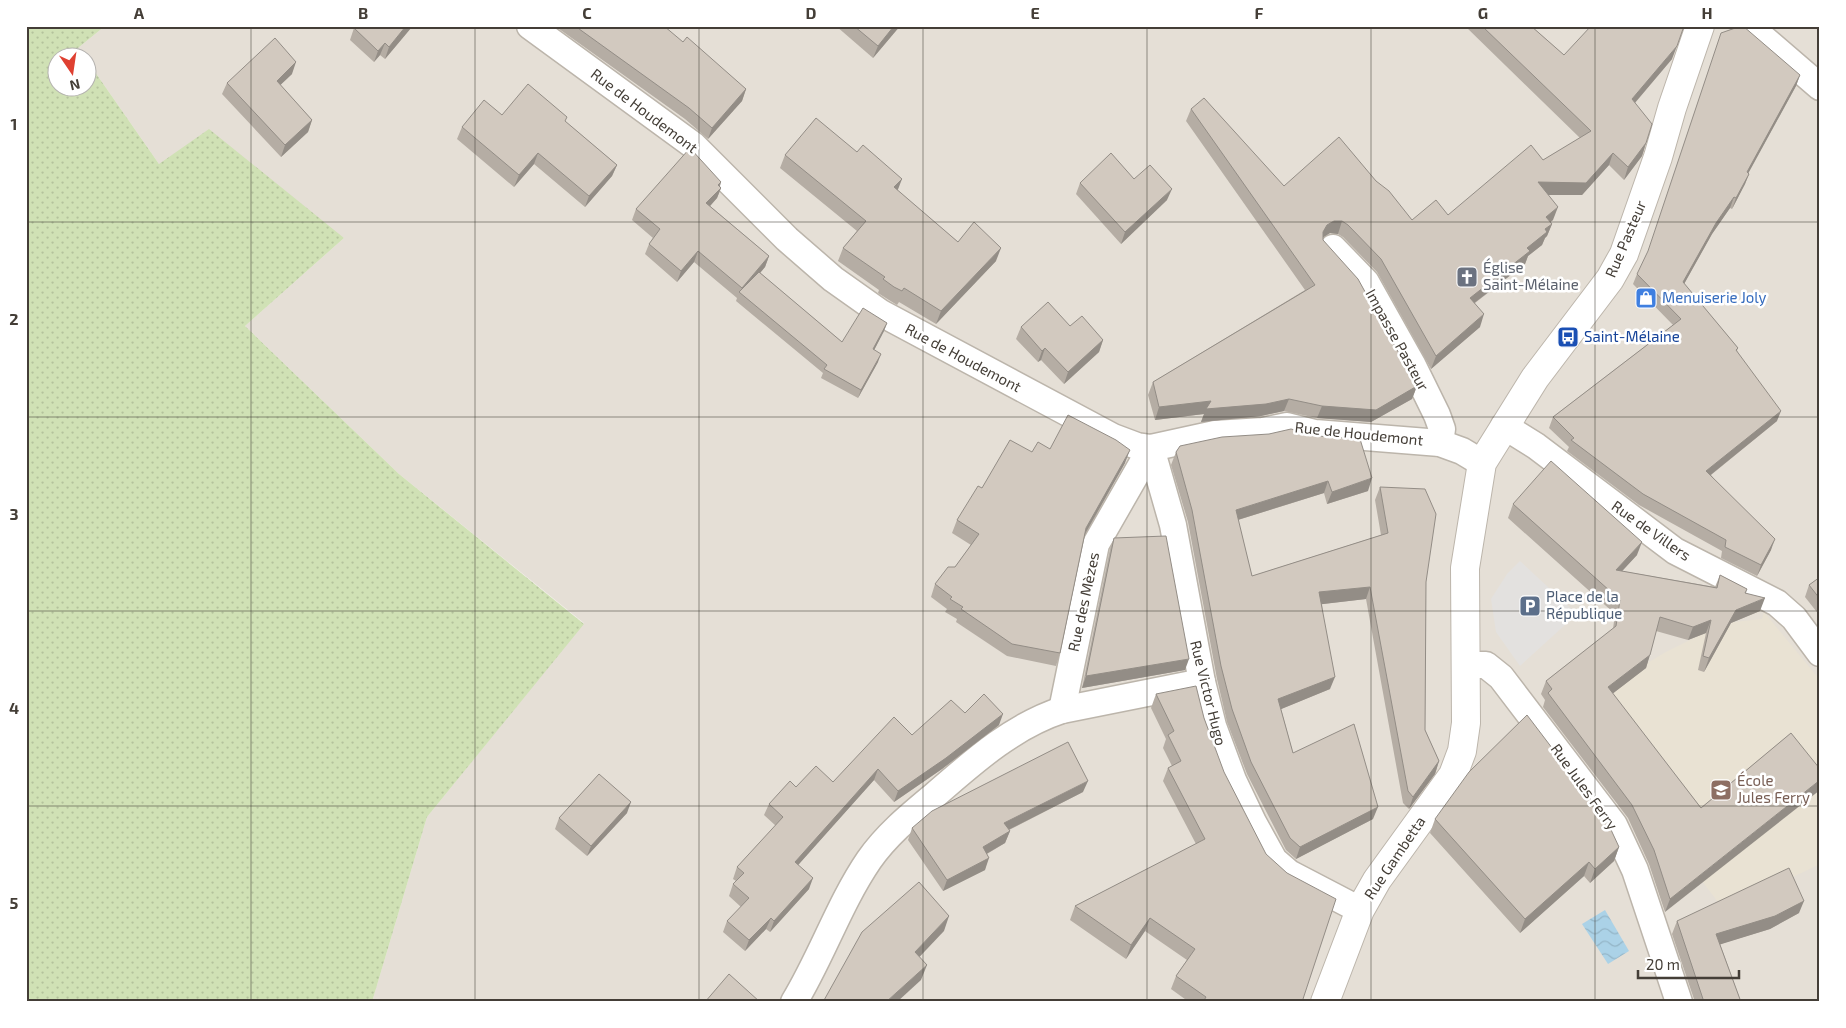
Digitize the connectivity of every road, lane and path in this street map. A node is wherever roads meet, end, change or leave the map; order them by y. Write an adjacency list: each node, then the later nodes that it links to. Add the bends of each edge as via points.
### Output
1 (530, 26): 8 (street, Rue de Houdemont, via 693,145 787,239 833,279 881,314 1105,433)
2 (1700, 26): 6 (street, Rue Pasteur, via 1624,254 1610,279 1535,378)
3 (1749, 26): 4 (street)
4 (1820, 87)
5 (1333, 248): 7 (street, Impasse Pasteur, via 1366,282 1407,356 1437,415 1442,429)
6 (1504, 426): 9 (street); 10 (street, Rue de Villers, via 1536,446 1675,551 1777,603 1794,618)
7 (1440, 443): 8 (street, Rue de Houdemont, via 1315,433 1287,426 1214,434); 9 (street, Rue de Houdemont)
8 (1151, 448): 12 (street, Rue Victor Hugo, via 1172,525); 13 (street, Rue des Mèzes, via 1096,544)
9 (1482, 463): 11 (street, via 1465,568)
10 (1820, 653)
11 (1466, 665): 14 (street, Rue Gambetta, via 1466,723 1462,751 1453,775 1377,880); 17 (street, Rue Jules Ferry, via 1486,665 1501,678 1614,825 1635,870)
12 (1202, 682): 13 (street); 14 (street, Rue Victor Hugo, via 1213,726 1233,780 1274,860 1289,873)
13 (1062, 710): 15 (street, via 1036,720 981,755 886,839 856,880)
14 (1360, 910): 16 (street, Rue Gambetta)
15 (794, 1002)
16 (1325, 1002)
17 (1679, 1002)

